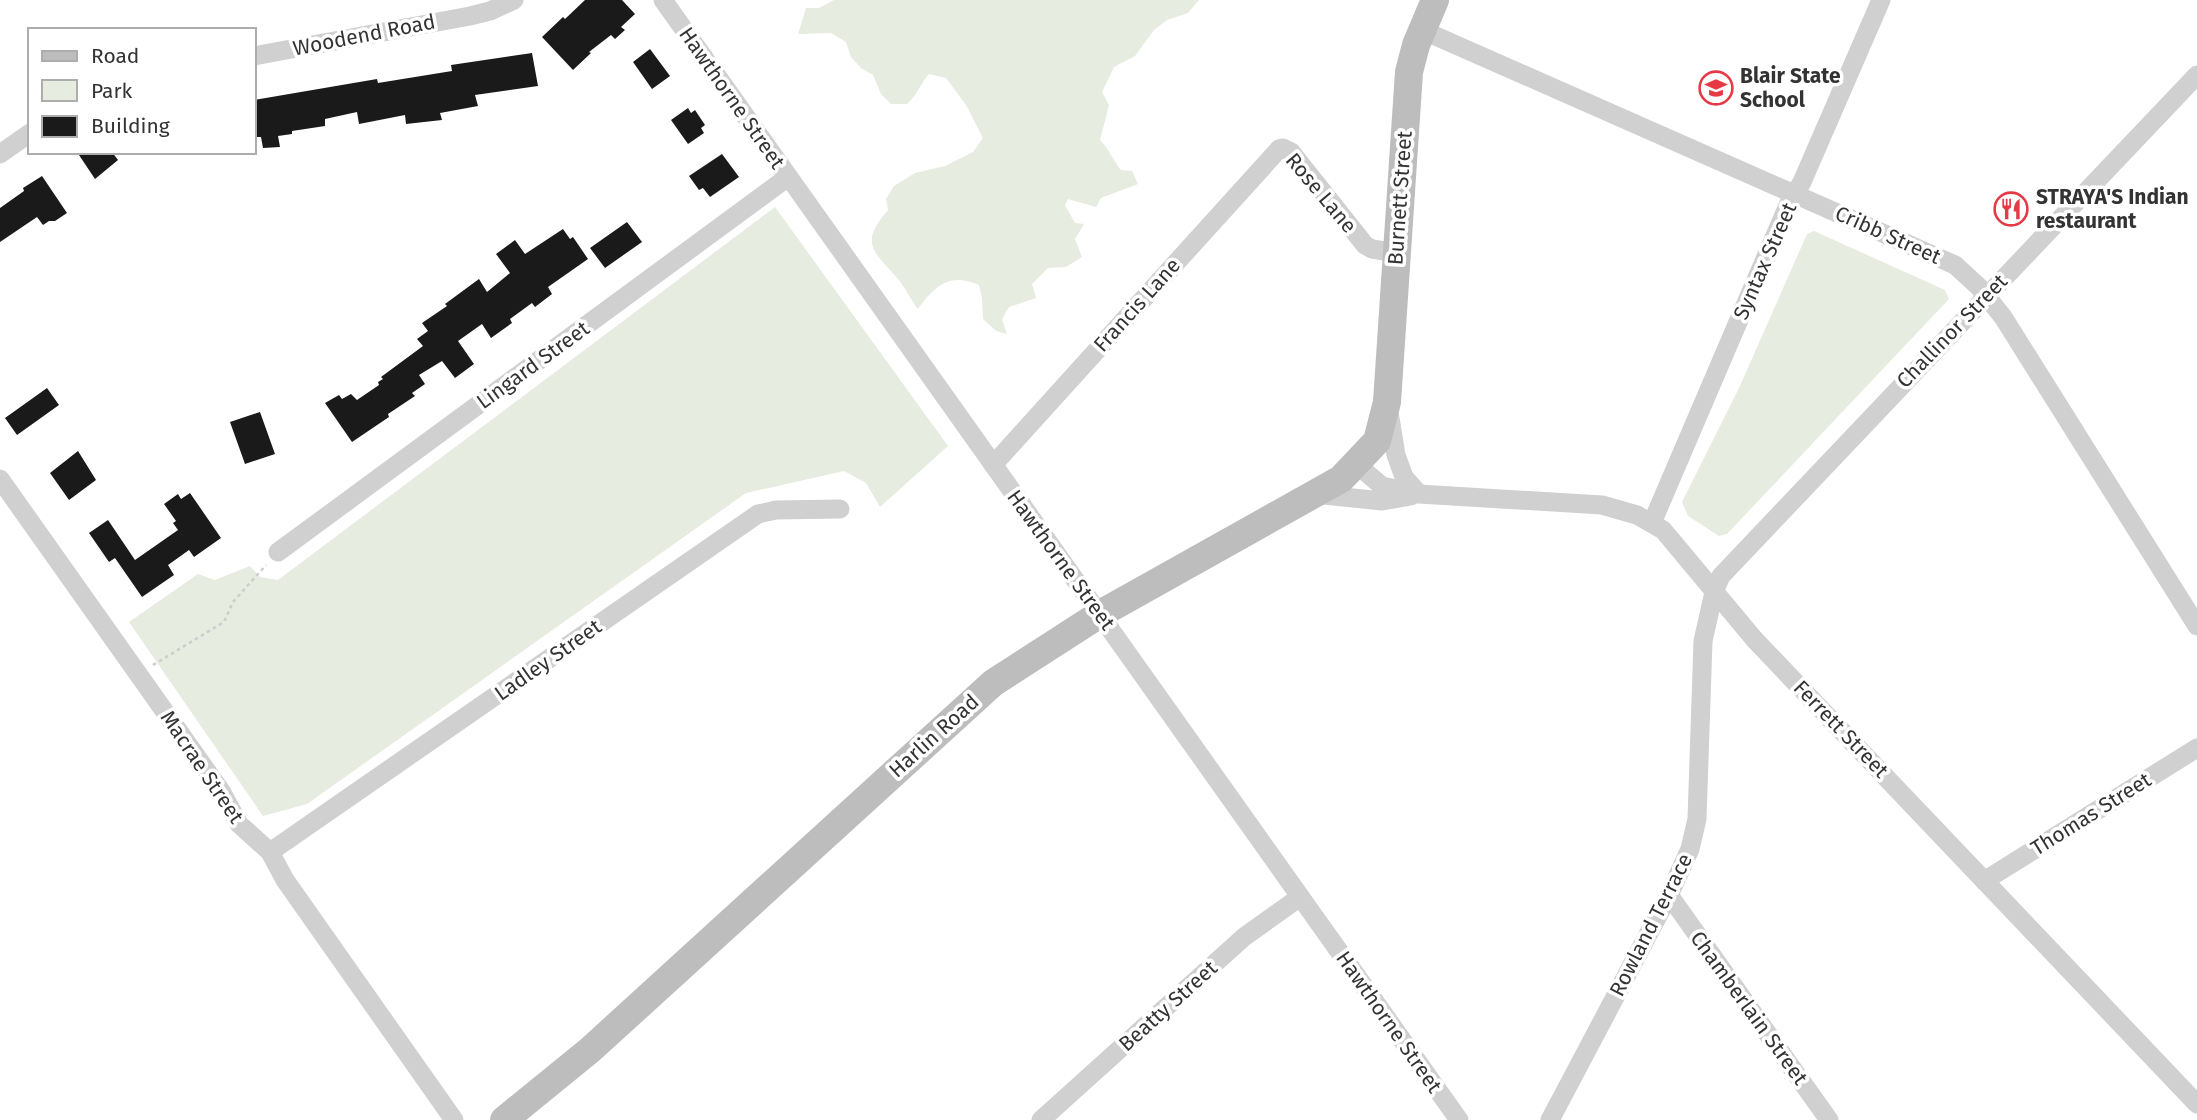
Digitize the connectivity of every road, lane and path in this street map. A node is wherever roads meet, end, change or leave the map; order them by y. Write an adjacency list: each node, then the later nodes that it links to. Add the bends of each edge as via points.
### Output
1 (514, 0): 6 (street, Woodend Road, via 470,16)
2 (663, 0): 11 (street, Hawthorne Street)
3 (1435, 0): 5 (main road, Burnett Street)
4 (1881, 0): 12 (street, Syntax Street)
5 (1422, 30): 12 (street, Cribb Street); 13 (main road, Burnett Street, via 1409,72)
6 (256, 56)
7 (2197, 75): 14 (street, Challinor Street)
8 (28, 135): 10 (street)
9 (1283, 148): 13 (street, Rose Lane, via 1291,152 1359,239 1372,249); 17 (street, Francis Lane)
10 (0, 154)
11 (788, 177): 17 (street, Hawthorne Street); 23 (street, Lingard Street)
12 (1795, 193): 14 (street, Cribb Street, via 1946,260); 22 (street, Syntax Street)
13 (1397, 253): 15 (main road, Burnett Street)
14 (1987, 296): 24 (street, Challinor Street, via 1728,567); 26 (street, Cribb Street)
15 (1387, 402): 16 (main road, Harlin Road, via 1377,441); 20 (street, via 1396,456 1404,477)
16 (1356, 464): 19 (main road, Harlin Road); 20 (street, Ferrett Street, via 1382,485)
17 (993, 465): 25 (street, Hawthorne Street)
18 (0, 479): 27 (street, Macrae Street)
19 (1314, 494): 20 (street, via 1382,501); 25 (main road, Harlin Road)
20 (1419, 494): 22 (street, Ferrett Street, via 1602,505)
21 (839, 509): 29 (street, Ladley Street, via 758,514)
22 (1652, 523): 24 (street, Ferrett Street, via 1673,540)
23 (278, 552): 27 (path, via 233,602 224,622 171,656)
24 (1714, 592): 30 (street, Ferrett Street); 31 (street, Rowland Terrace, via 1703,641 1696,829)
25 (1100, 614): 32 (street, Hawthorne Street); 33 (main road, Harlin Road, via 974,699)
26 (2197, 625)
27 (135, 670): 29 (street, Macrae Street, via 221,791 239,824)
28 (2197, 748): 30 (street, Thomas Street)
29 (270, 852): 35 (street, Macrae Street)
30 (1984, 881): 34 (street, Ferrett Street)
31 (1668, 895): 40 (street, Rowland Terrace); 41 (street, Chamberlain Street)
32 (1300, 897): 38 (street, Beatty Street, via 1244,937); 39 (street, Hawthorne Street)
33 (590, 1050): 36 (main road, Harlin Road); 37 (main road)
34 (2197, 1104)
35 (454, 1120)
36 (504, 1120)
37 (526, 1120)
38 (1041, 1120)
39 (1459, 1120)
40 (1550, 1120)
41 (1829, 1120)

